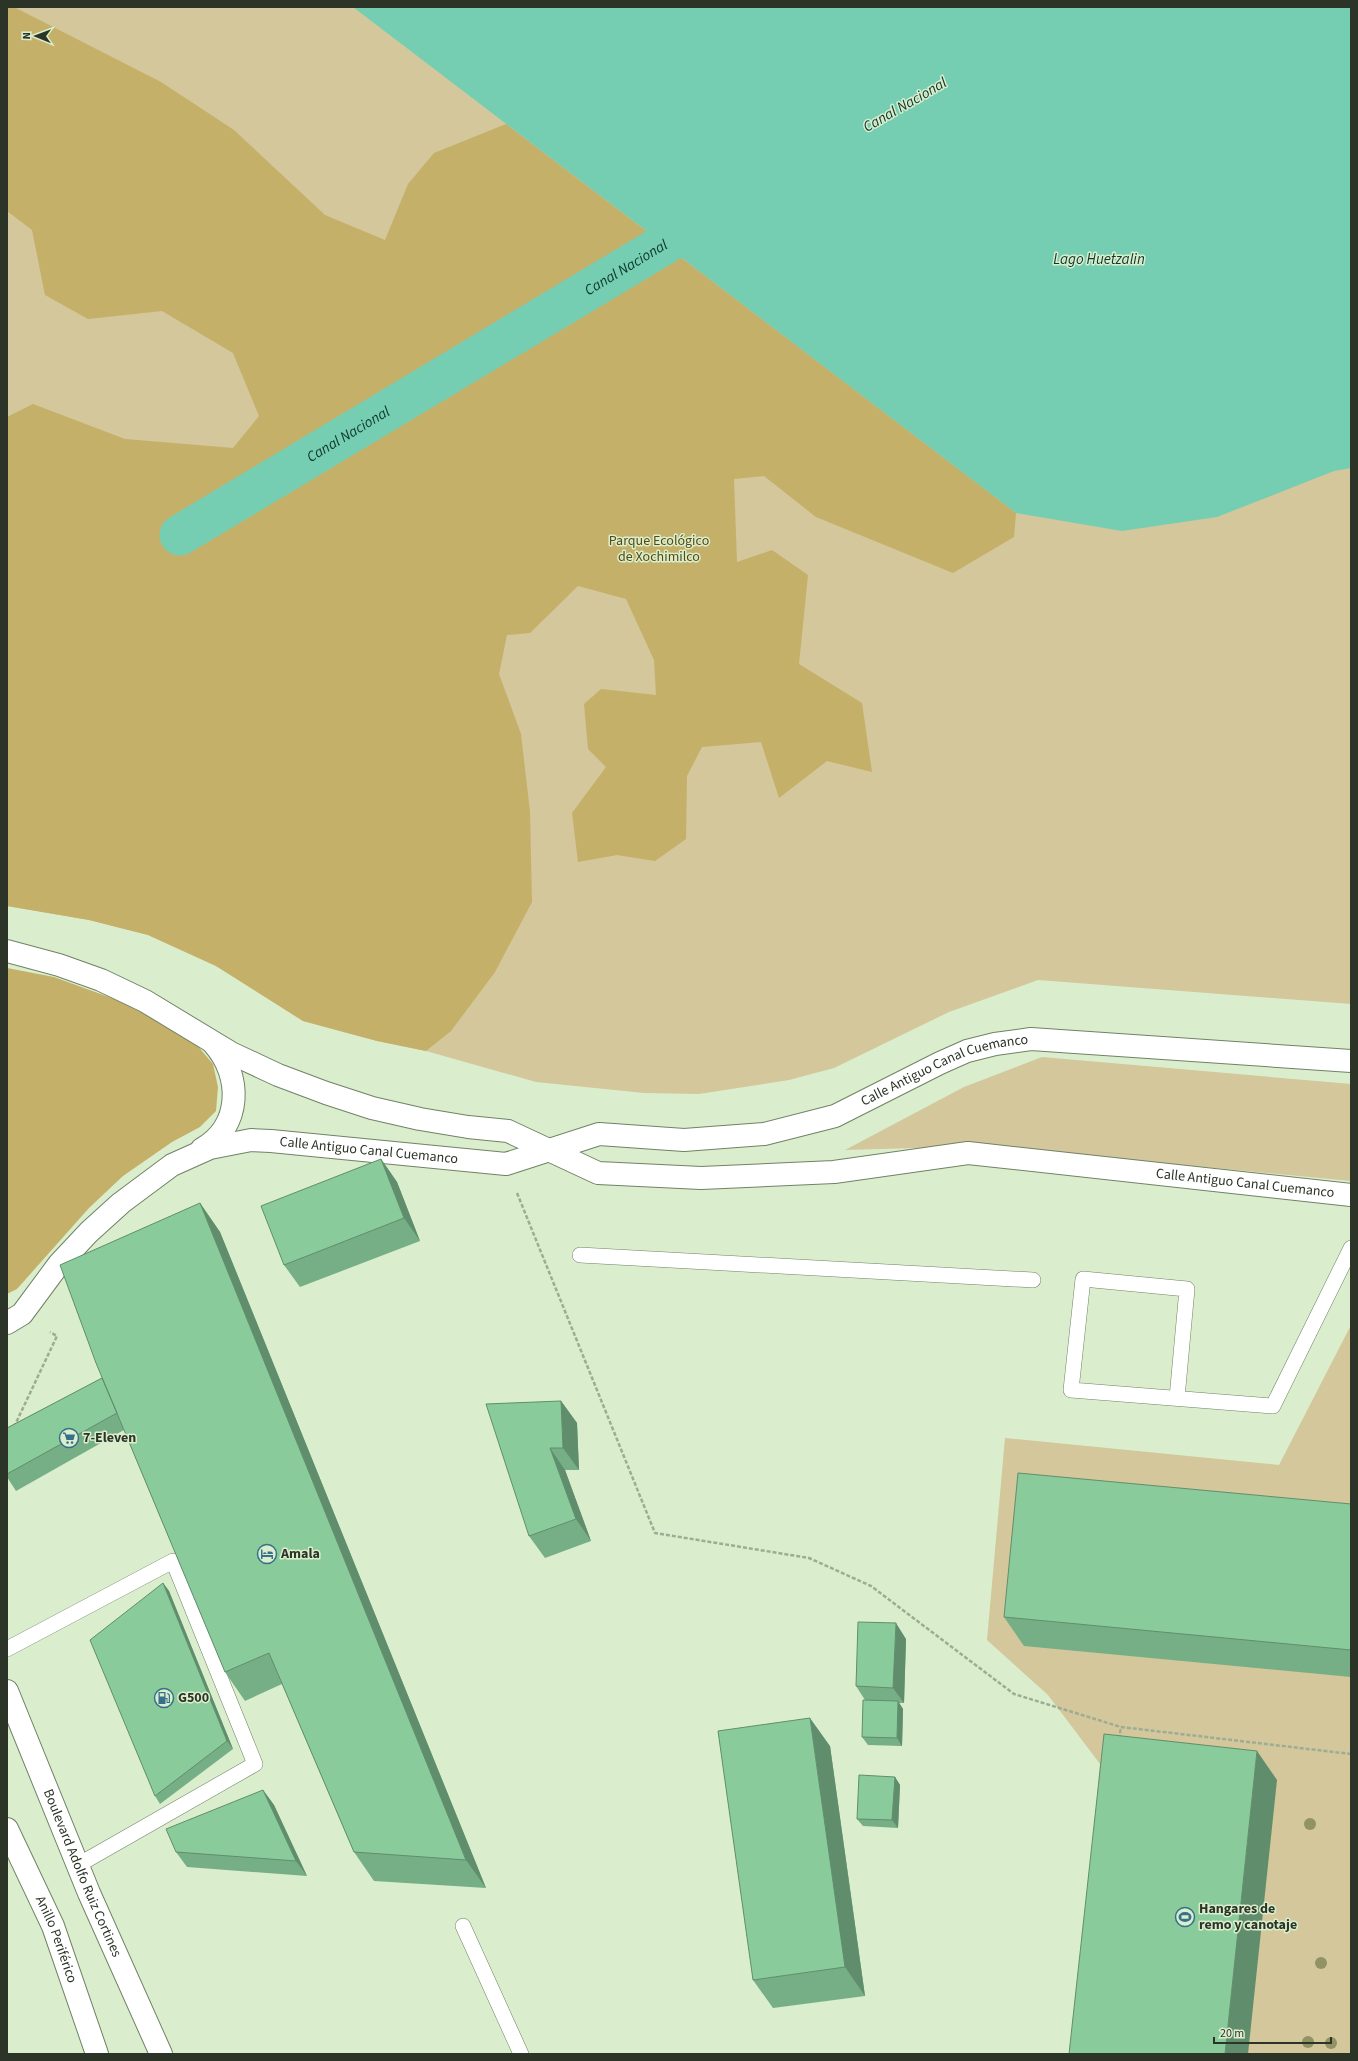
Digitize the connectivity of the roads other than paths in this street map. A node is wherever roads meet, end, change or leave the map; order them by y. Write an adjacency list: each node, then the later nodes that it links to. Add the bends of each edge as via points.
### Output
1 (7, 952): 2 (main road, Calle Antiguo Canal Cuemanco, via 59,965 101,980 145,1001)
2 (212, 1041): 4 (main road, Calle Antiguo Canal Cuemanco, via 278,1075 326,1093 372,1108 420,1119 508,1131); 5 (main road, Calle Antiguo Canal Cuemanco, via 226,1060 232,1076 232,1110 217,1137)
3 (1351, 1061): 4 (main road, Calle Antiguo Canal Cuemanco, via 1031,1039 995,1044 967,1052 835,1116 764,1134 726,1139 684,1140 599,1134)
4 (546, 1150): 5 (main road, Calle Antiguo Canal Cuemanco, via 506,1164 251,1140 230,1143); 6 (main road, Calle Antiguo Canal Cuemanco, via 598,1174 701,1178 834,1172 968,1153)
5 (190, 1155): 10 (main road, Calle Antiguo Canal Cuemanco, via 121,1203 59,1264 22,1314)
6 (1351, 1195)
7 (1351, 1248): 11 (lane, via 1273,1406)
8 (580, 1255): 9 (lane)
9 (1033, 1280)
10 (7, 1323)
11 (1177, 1398): 11 (lane, via 1071,1390 1083,1280 1187,1289)
12 (7, 1650): 15 (lane, via 173,1561 255,1764)
13 (7, 1691): 15 (main road, Boulevard Adolfo Ruiz Cortines)
14 (7, 1829): 17 (main road, Anillo Periférico, via 53,1926)
15 (78, 1865): 18 (main road, Boulevard Adolfo Ruiz Cortines)
16 (463, 1926): 19 (lane)
17 (97, 2054)
18 (161, 2054)
19 (521, 2054)

